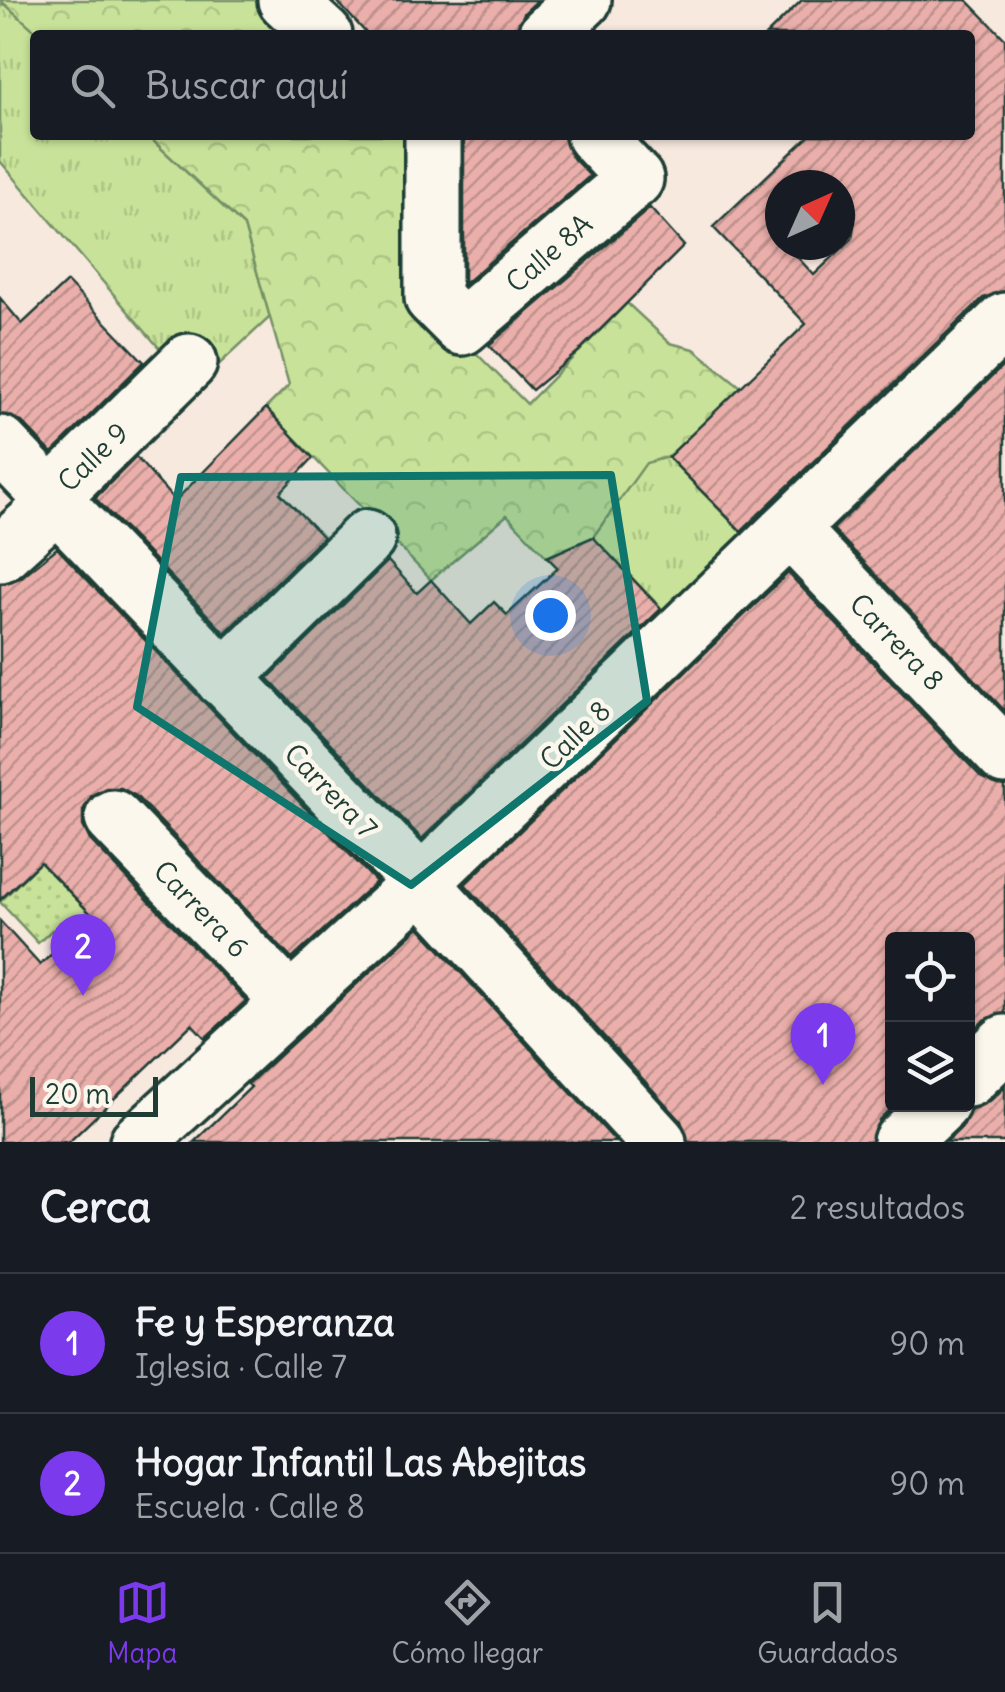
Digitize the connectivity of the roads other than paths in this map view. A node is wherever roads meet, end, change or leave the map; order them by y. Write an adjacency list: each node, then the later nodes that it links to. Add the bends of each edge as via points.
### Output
1 (583, 0): 2 (street)
2 (551, 30)
3 (433, 140): 4 (street, Calle 8A, via 434,298 462,327 635,179)
4 (599, 140)
5 (1005, 321): 9 (street, Calle 8)
6 (189, 362): 8 (street, Calle 9)
7 (0, 444): 8 (street, Carrera 7)
8 (52, 496): 11 (street, Calle 9, via 40,518); 12 (street, Carrera 7)
9 (790, 529): 13 (street, Carrera 8); 15 (street, Calle 8)
10 (368, 538): 12 (street)
11 (0, 554)
12 (223, 679): 15 (street, Carrera 7)
13 (1005, 756)
14 (113, 818): 16 (street, Carrera 6)
15 (421, 883): 16 (street, Calle 8); 21 (street, Carrera 7)
16 (290, 1000): 20 (street, Calle 8)
17 (1005, 1044): 18 (street)
18 (975, 1072)
19 (932, 1112): 22 (street)
20 (138, 1142)
21 (658, 1142)
22 (901, 1142)

